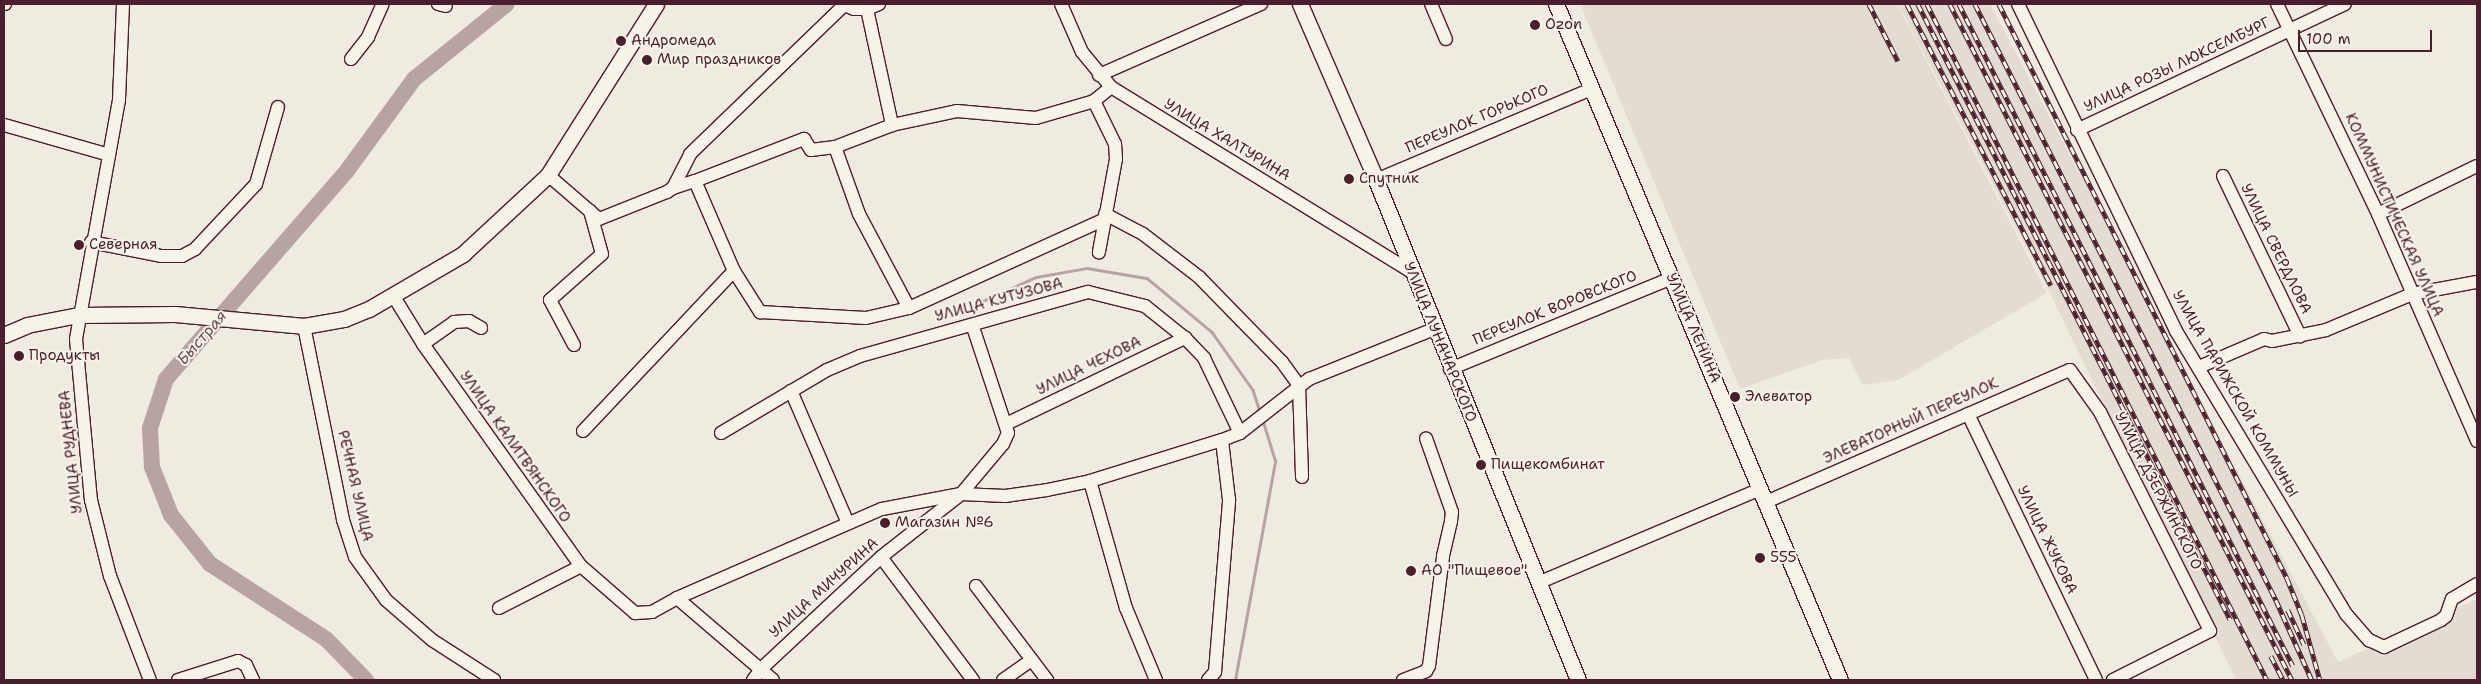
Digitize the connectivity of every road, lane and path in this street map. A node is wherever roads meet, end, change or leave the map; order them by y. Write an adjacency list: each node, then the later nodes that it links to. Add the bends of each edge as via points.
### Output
1 (123, 4): 26 (street, УЛИЦА РУДНЕВА, via 119,100)
2 (383, 4): 16 (street, via 368,37)
3 (656, 4): 28 (main road)
4 (1060, 4): 17 (street, УЛИЦА ХАЛТУРИНА, via 1082,52)
5 (1261, 4): 17 (street)
6 (1300, 4): 30 (main road, УЛИЦА ЛУНАЧАРСКОГО)
7 (1431, 4): 15 (street)
8 (1556, 4): 19 (main road, УЛИЦА ЛЕНИНА)
9 (2018, 4): 24 (street, УЛИЦА ПАРИЖСКОЙ КОММУНЫ)
10 (2277, 4): 14 (street, КОММУНИСТИЧЕСКАЯ УЛИЦА)
11 (2345, 4): 14 (street, УЛИЦА РОЗЫ ЛЮКСЕМБУРГ)
12 (842, 5): 13 (street); 32 (street, via 690,154)
13 (873, 6): 23 (street)
14 (2290, 29): 24 (street, УЛИЦА РОЗЫ ЛЮКСЕМБУРГ); 34 (street, КОММУНИСТИЧЕСКАЯ УЛИЦА)
15 (1446, 39)
16 (352, 59)
17 (1099, 75): 18 (street, УЛИЦА ХАЛТУРИНА)
18 (1111, 87): 20 (street); 39 (street, УЛИЦА ХАЛТУРИНА)
19 (1591, 89): 30 (street, ПЕРЕУЛОК ГОРЬКОГО); 40 (main road, УЛИЦА ЛЕНИНА)
20 (1094, 101): 23 (street, via 1036,118 957,111); 35 (street, via 1115,144 1116,159)
21 (278, 106): 36 (street, via 256,184 195,249 182,256 161,256)
22 (4, 125): 26 (street)
23 (892, 125): 25 (street)
24 (2077, 130): 55 (street, УЛИЦА ПАРИЖСКОЙ КОММУНЫ, via 2176,331)
25 (834, 146): 31 (street, via 811,150 804,139); 44 (street, via 859,214)
26 (109, 155): 36 (street, УЛИЦА РУДНЕВА)
27 (2477, 166): 34 (street)
28 (548, 175): 33 (street); 43 (main road, via 463,254)
29 (2223, 176): 51 (street, УЛИЦА СВЕРДЛОВА)
30 (1376, 180): 39 (main road, УЛИЦА ЛУНАЧАРСКОГО)
31 (695, 181): 32 (street); 38 (street, УЛИЦА КУТУЗОВА)
32 (673, 188): 33 (street, via 599,219)
33 (590, 211): 54 (street, via 602,254 550,300)
34 (2378, 214): 42 (street, КОММУНИСТИЧЕСКАЯ УЛИЦА)
35 (1104, 217): 37 (street); 44 (street, УЛИЦА КУТУЗОВА); 58 (street, via 1143,234 1199,277 1282,362)
36 (91, 242): 45 (street, УЛИЦА РУДНЕВА)
37 (1099, 252)
38 (734, 271): 44 (street, УЛИЦА КУТУЗОВА, via 760,312 866,318); 62 (street)
39 (1410, 271): 49 (main road, УЛИЦА ЛУНАЧАРСКОГО)
40 (1672, 278): 56 (street, ПЕРЕУЛОК ВОРОВСКОГО); 71 (main road, УЛИЦА ЛЕНИНА)
41 (2477, 282): 42 (street, УЛИЦА СВЕРДЛОВА)
42 (2412, 294): 51 (street, УЛИЦА СВЕРДЛОВА, via 2326,330); 67 (street, КОММУНИСТИЧЕСКАЯ УЛИЦА)
43 (394, 296): 46 (main road, via 344,320); 53 (street, УЛИЦА КАЛИТВЯНСКОГО)
44 (909, 308)
45 (78, 315): 46 (main road, via 175,314); 50 (main road, via 27,325); 82 (street, УЛИЦА РУДНЕВА, via 76,338 90,500 110,576)
46 (304, 326): 85 (street, РЕЧНАЯ УЛИЦА, via 342,520 355,557 386,600 432,640)
47 (973, 327): 52 (street, УЛИЦА КУТУЗОВА, via 1088,292 1146,306); 59 (street, УЛИЦА КУТУЗОВА, via 860,356 827,370); 61 (street)
48 (481, 328): 53 (street, via 469,321 454,322)
49 (1434, 329): 56 (main road, УЛИЦА ЛУНАЧАРСКОГО); 58 (street)
50 (4, 335)
51 (2300, 336): 55 (street, УЛИЦА СВЕРДЛОВА, via 2264,340)
52 (1186, 338): 61 (street, УЛИЦА ЧЕХОВА); 63 (street, УЛИЦА КУТУЗОВА, via 1204,358)
53 (423, 344): 74 (street, УЛИЦА КАЛИТВЯНСКОГО)
54 (574, 345)
55 (2198, 367): 76 (street, УЛИЦА ПАРИЖСКОЙ КОММУНЫ, via 2346,614 2369,640 2384,647 2440,620 2446,616 2452,599)
56 (1450, 369): 75 (main road, УЛИЦА ЛУНАЧАРСКОГО)
57 (2070, 370): 60 (street, ЭЛЕВАТОРНЫЙ ПЕРЕУЛОК); 97 (street, УЛИЦА ДЗЕРЖИНСКОГО, via 2100,412 2210,630)
58 (1299, 385): 63 (street); 68 (street)
59 (790, 392): 64 (street, УЛИЦА КУТУЗОВА); 72 (street)
60 (1968, 414): 71 (street, ЭЛЕВАТОРНЫЙ ПЕРЕУЛОК); 96 (street, УЛИЦА ЖУКОВА)
61 (1006, 424): 70 (street, via 1008,433 1003,444)
62 (583, 431)
63 (1240, 433): 66 (street)
64 (721, 434)
65 (1426, 438): 93 (street, via 1452,512 1429,666 1426,671)
66 (1222, 440): 69 (street); 92 (street, via 1229,500 1215,672)
67 (2477, 441)
68 (1302, 477)
69 (1090, 481): 70 (street, via 1005,496); 91 (street, via 1126,608)
70 (961, 494): 72 (street, via 882,509); 73 (street, УЛИЦА МИЧУРИНА)
71 (1764, 496): 75 (street, ЭЛЕВАТОРНЫЙ ПЕРЕУЛОК); 95 (main road, УЛИЦА ЛЕНИНА)
72 (847, 521): 78 (street)
73 (881, 557): 81 (street, УЛИЦА МИЧУРИНА); 88 (street)
74 (581, 566): 78 (street, УЛИЦА КАЛИТВЯНСКОГО, via 635,612 652,612); 79 (street)
75 (1538, 582): 94 (main road, УЛИЦА ЛУНАЧАРСКОГО)
76 (2477, 584)
77 (976, 586): 80 (street)
78 (677, 598): 81 (street)
79 (499, 608)
80 (1032, 660): 89 (street); 90 (street)
81 (760, 669): 86 (street, УЛИЦА МИЧУРИНА); 87 (street)
82 (150, 680)
83 (178, 680): 84 (street, via 238,662 246,665)
84 (253, 680)
85 (494, 680)
86 (753, 680)
87 (773, 680)
88 (973, 680)
89 (1003, 680)
90 (1047, 680)
91 (1156, 680)
92 (1208, 680)
93 (1403, 680)
94 (1578, 680)
95 (1840, 680)
96 (2095, 680)
97 (2113, 680)

